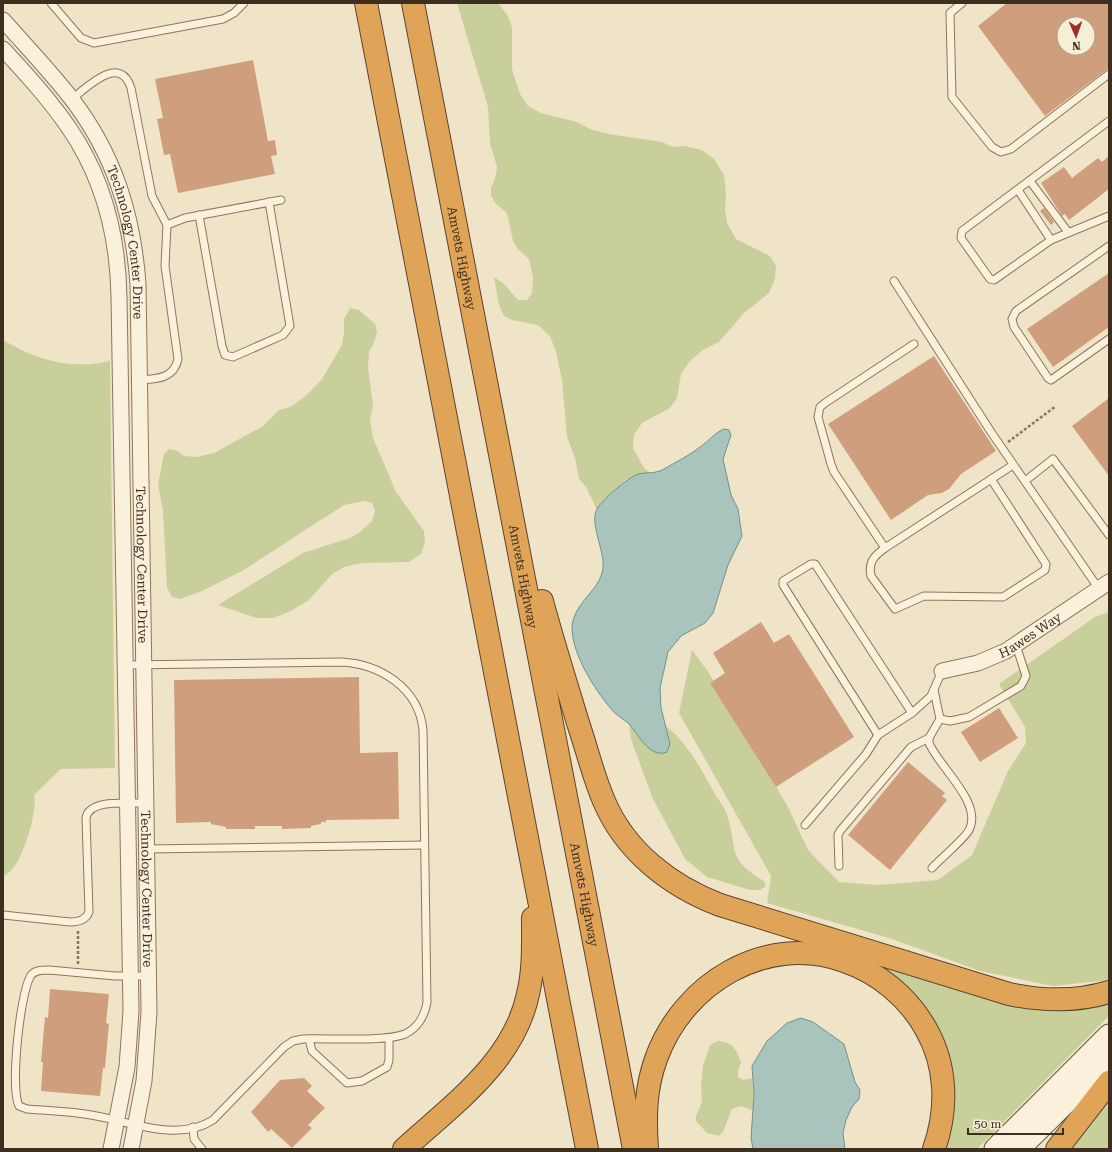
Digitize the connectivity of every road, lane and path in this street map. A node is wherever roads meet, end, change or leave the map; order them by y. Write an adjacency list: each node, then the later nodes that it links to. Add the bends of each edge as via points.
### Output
1 (51, 3): 2 (lane, via 81,38 94,44 223,19 234,14)
2 (244, 3)
3 (366, 3): 43 (highway)
4 (412, 3): 24 (highway, Amvets Highway)
5 (962, 3): 8 (lane, via 950,13 952,97 997,150 1002,152 1011,149)
6 (5, 25): 9 (street, Technology Center Drive)
7 (3, 48): 35 (street, Technology Center Drive, via 50,102 77,142 97,179 114,235 119,285)
8 (1109, 74)
9 (72, 99): 17 (lane, via 102,76 117,73 126,78 131,88 152,196); 25 (street, Technology Center Drive, via 108,159 122,192 130,221 136,251)
10 (1109, 121): 11 (lane)
11 (1030, 180): 12 (lane); 18 (lane)
12 (1018, 190): 19 (lane); 19 (lane, via 962,231 961,238 990,279 994,280)
13 (281, 200): 14 (lane)
14 (268, 202): 15 (lane); 15 (lane, via 290,326 283,334 233,357 226,355 222,346)
15 (199, 215): 17 (lane)
16 (1109, 216): 18 (lane)
17 (167, 225): 25 (lane, via 165,266 177,364 173,372 164,377)
18 (1068, 232): 19 (lane)
19 (1052, 240)
20 (1109, 246): 22 (lane, via 1016,311 1012,323 1051,380)
21 (894, 281): 28 (lane)
22 (1109, 340)
23 (914, 344): 32 (lane, via 825,403 818,411 824,445 834,472)
24 (480, 351): 56 (highway, via 542,600 597,782 608,810 619,828 653,866 683,889 720,905 1009,994 1059,1000 1078,999); 70 (highway, Amvets Highway)
25 (140, 380): 36 (street, Technology Center Drive)
26 (1056, 406): 27 (path)
27 (1008, 442)
28 (1014, 465): 29 (lane); 30 (lane)
29 (991, 479): 32 (lane); 32 (lane, via 1046,564 1045,570 1010,594 992,598 924,596 895,609 870,571 872,559)
30 (1025, 481): 31 (lane, via 1053,459); 33 (lane)
31 (1109, 535)
32 (885, 548)
33 (1104, 586): 34 (street, Hawes Way)
34 (1016, 645): 37 (street, Hawes Way, via 992,658); 40 (lane, via 1026,676 1021,686 969,717 950,721)
35 (125, 665): 36 (lane); 45 (street, Technology Center Drive)
36 (144, 665): 44 (street, Technology Center Drive); 47 (lane, via 341,662 359,664 383,672 408,692 421,718)
37 (942, 671): 38 (lane)
38 (934, 690): 39 (lane); 40 (lane)
39 (912, 713): 41 (lane); 41 (lane, via 815,564 783,581 783,585)
40 (940, 719): 42 (lane)
41 (878, 734): 46 (lane, via 866,754)
42 (929, 738): 49 (lane, via 911,747 840,831); 50 (lane, via 931,748 969,803 972,819 970,830)
43 (515, 776): 68 (highway, via 533,920 531,977 526,1004 509,1041 485,1075); 69 (highway)
44 (146, 803): 45 (lane); 48 (street, Technology Center Drive)
45 (127, 804): 51 (lane, via 96,806 90,809 87,815 89,912 86,918 70,922); 54 (street, Technology Center Drive)
46 (805, 825)
47 (424, 845): 48 (lane); 58 (lane, via 426,1008 415,1027 406,1034)
48 (147, 849): 55 (street, Technology Center Drive)
49 (839, 866)
50 (932, 868)
51 (3, 915)
52 (79, 940): 53 (path)
53 (79, 955)
54 (130, 976): 55 (lane); 62 (street, Technology Center Drive, via 128,1060); 62 (lane, via 49,970 32,974 24,1000 16,1051 19,1106)
55 (149, 976): 63 (street, Technology Center Drive, via 147,1058)
56 (1109, 992)
57 (1109, 1035): 73 (main road)
58 (389, 1038): 59 (lane); 59 (lane, via 387,1067 351,1084 343,1081 312,1051)
59 (309, 1039): 64 (lane, via 293,1041 284,1047 213,1120)
60 (1109, 1060): 74 (main road)
61 (1109, 1082): 75 (highway)
62 (118, 1121): 63 (lane); 65 (street, Technology Center Drive)
63 (136, 1125): 64 (lane, via 165,1130); 66 (street, Technology Center Drive)
64 (193, 1128): 67 (lane, via 195,1141)
65 (111, 1149)
66 (131, 1149)
67 (202, 1149)
68 (404, 1149)
69 (587, 1149)
70 (634, 1149)
71 (647, 1149): 72 (highway, via 646,1115 650,1078 659,1050 681,1013 710,984 734,968 760,958 798,953 833,957 874,974 904,998 922,1022 937,1055 943,1084 942,1121)
72 (934, 1149)
73 (995, 1149)
74 (1019, 1149)
75 (1057, 1149)

